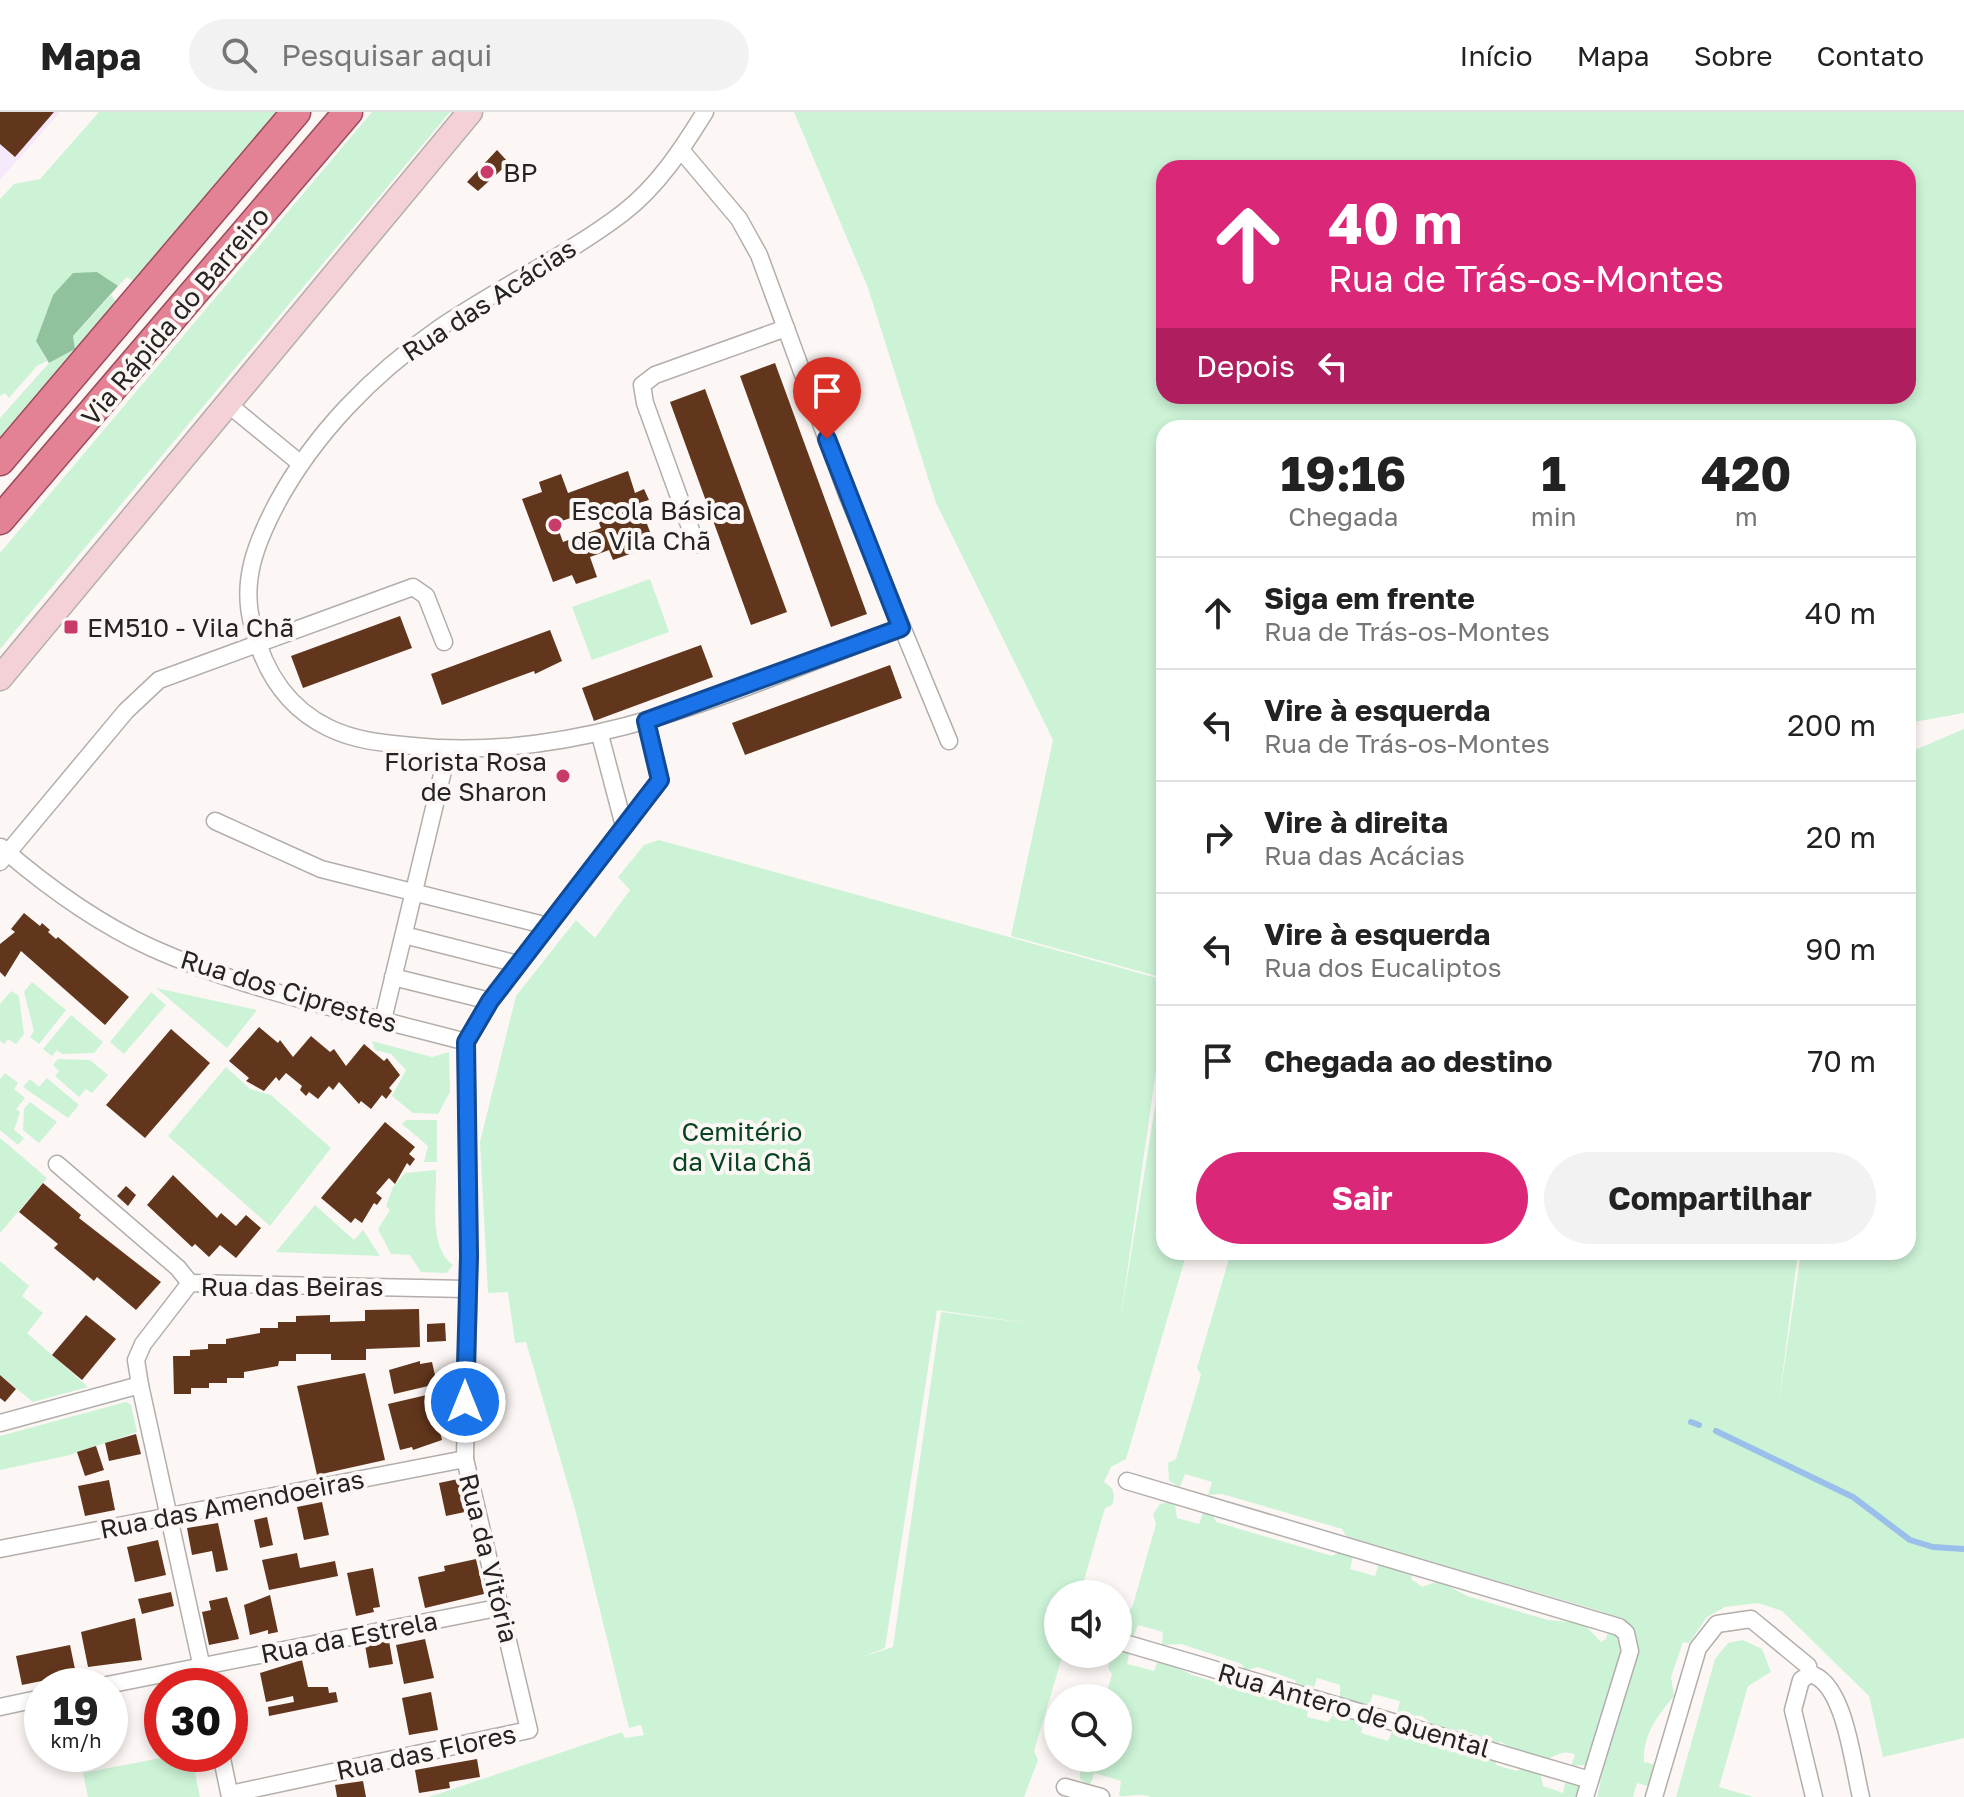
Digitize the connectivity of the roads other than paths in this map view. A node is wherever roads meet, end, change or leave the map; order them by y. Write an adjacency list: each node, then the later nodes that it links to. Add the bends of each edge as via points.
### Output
1 (296, 112): 8 (highway, Via Rápida do Barreiro)
2 (348, 112): 10 (highway, Via Rápida do Barreiro)
3 (470, 112): 7 (main road)
4 (705, 112): 5 (street, Rua das Acácias)
5 (681, 150): 6 (street, via 750,236); 9 (street, Rua das Acácias, via 624,212 408,350 352,402)
6 (786, 328): 11 (street, via 655,375 642,385); 12 (street)
7 (229, 405): 9 (street); 15 (main road)
8 (0, 461)
9 (301, 464): 13 (street, Rua das Acácias, via 265,527 250,569 247,597)
10 (0, 520)
11 (696, 544)
12 (901, 628): 16 (street, Rua das Acácias); 18 (street)
13 (257, 642): 14 (street, via 413,587 426,596); 19 (street, Rua das Acácias, via 280,688 325,727 356,740); 22 (street, via 159,680 141,694)
14 (444, 642)
15 (0, 678)
16 (646, 721): 17 (street, Rua das Acácias); 21 (street, via 660,780)
17 (600, 735): 19 (street, Rua das Acácias, via 495,750); 21 (street)
18 (949, 741)
19 (448, 750): 23 (street)
20 (215, 821): 23 (street, via 321,869)
21 (624, 826): 24 (street)
22 (3, 853): 29 (street, Rua dos Ciprestes, via 94,916 151,947 204,969)
23 (415, 893): 24 (street); 25 (street)
24 (548, 926): 26 (street)
25 (404, 935): 26 (street); 27 (street)
26 (518, 964): 28 (street)
27 (393, 977): 28 (street); 29 (street)
28 (490, 1001): 30 (street)
29 (383, 1020): 30 (street, Rua dos Ciprestes)
30 (466, 1042): 33 (street, Rua da Vitória)
31 (57, 1164): 32 (street)
32 (190, 1283): 33 (street, Rua das Beiras); 34 (street, Rua das Beiras, via 143,1344 136,1360)
33 (466, 1289): 36 (street, Rua da Vitória)
34 (140, 1385): 35 (street); 38 (street, Rua das Beiras)
35 (0, 1423)
36 (465, 1459): 38 (street, Rua das Amendoeiras); 40 (street, Rua da Vitória)
37 (1127, 1481): 49 (street, via 1619,1627 1630,1651)
38 (169, 1516): 39 (street, Rua das Amendoeiras); 42 (street, Rua das Beiras)
39 (0, 1549)
40 (502, 1607): 42 (street, Rua da Estrela); 47 (street, Rua da Vitória)
41 (1132, 1645): 49 (street, Rua Antero de Quental)
42 (202, 1666): 44 (street, Rua da Estrela)
43 (1810, 1674): 54 (street, via 1808,1666 1751,1619 1717,1624 1698,1648); 55 (street, via 1801,1680 1793,1710); 56 (street, via 1826,1683 1837,1699)
44 (128, 1681)
45 (24, 1702): 46 (street)
46 (0, 1707)
47 (529, 1730): 51 (street, Rua das Flores)
48 (225, 1772): 51 (street)
49 (1590, 1780): 53 (street)
50 (1065, 1787): 52 (street)
51 (230, 1796)
52 (1101, 1797)
53 (1585, 1797)
54 (1654, 1797)
55 (1814, 1797)
56 (1861, 1797)

